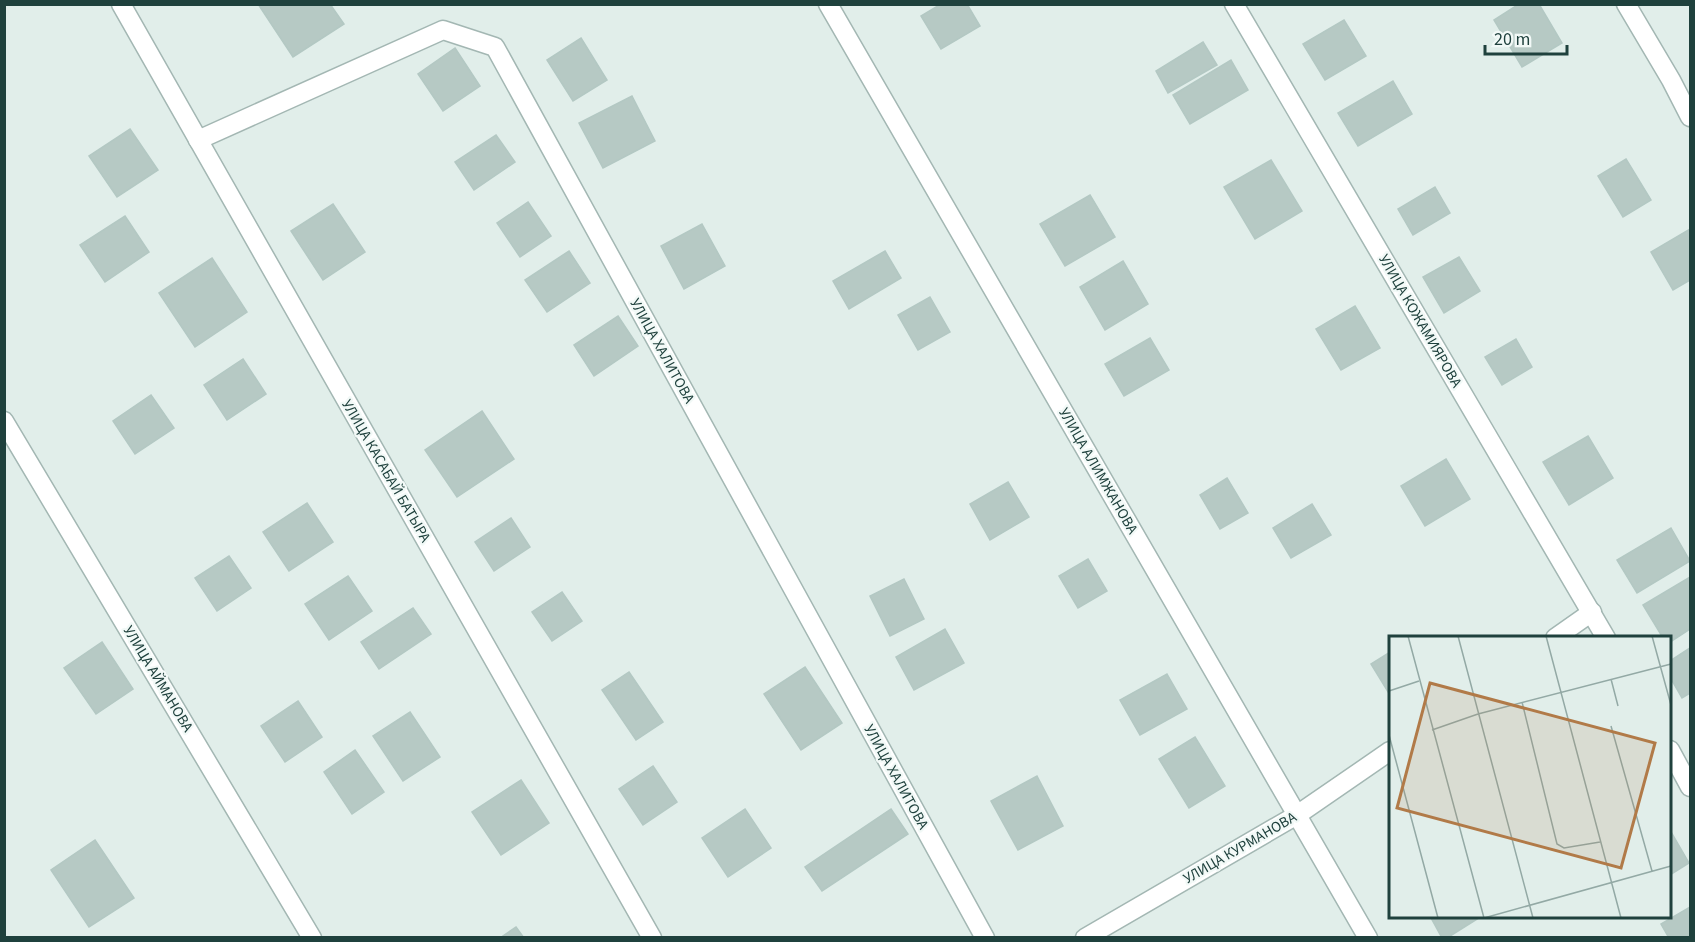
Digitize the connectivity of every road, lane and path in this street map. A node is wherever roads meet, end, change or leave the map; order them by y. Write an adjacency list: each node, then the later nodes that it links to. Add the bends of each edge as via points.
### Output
1 (121, 4): 6 (street, УЛИЦА КАСАБАЙ БАТЫРА)
2 (828, 4): 14 (street, УЛИЦА АЛИМЖАНОВА)
3 (1234, 4): 8 (street, УЛИЦА КОЖАМИЯРОВА)
4 (1626, 4): 5 (street)
5 (1690, 117)
6 (198, 140): 16 (street, УЛИЦА КАСАБАЙ БАТЫРА); 17 (street, УЛИЦА ХАЛИТОВА, via 443,30 495,47)
7 (4, 420): 15 (street, УЛИЦА АЙМАНОВА)
8 (1592, 612): 9 (street); 10 (street, УЛИЦА КОЖАМИЯРОВА)
9 (1558, 636)
10 (1605, 636)
11 (1389, 752): 14 (street, УЛИЦА КУРМАНОВА)
12 (1671, 752): 13 (street)
13 (1690, 787)
14 (1297, 815): 18 (street, УЛИЦА КУРМАНОВА); 19 (street, УЛИЦА АЛИМЖАНОВА)
15 (312, 938)
16 (652, 938)
17 (985, 938)
18 (1085, 938)
19 (1368, 938)

